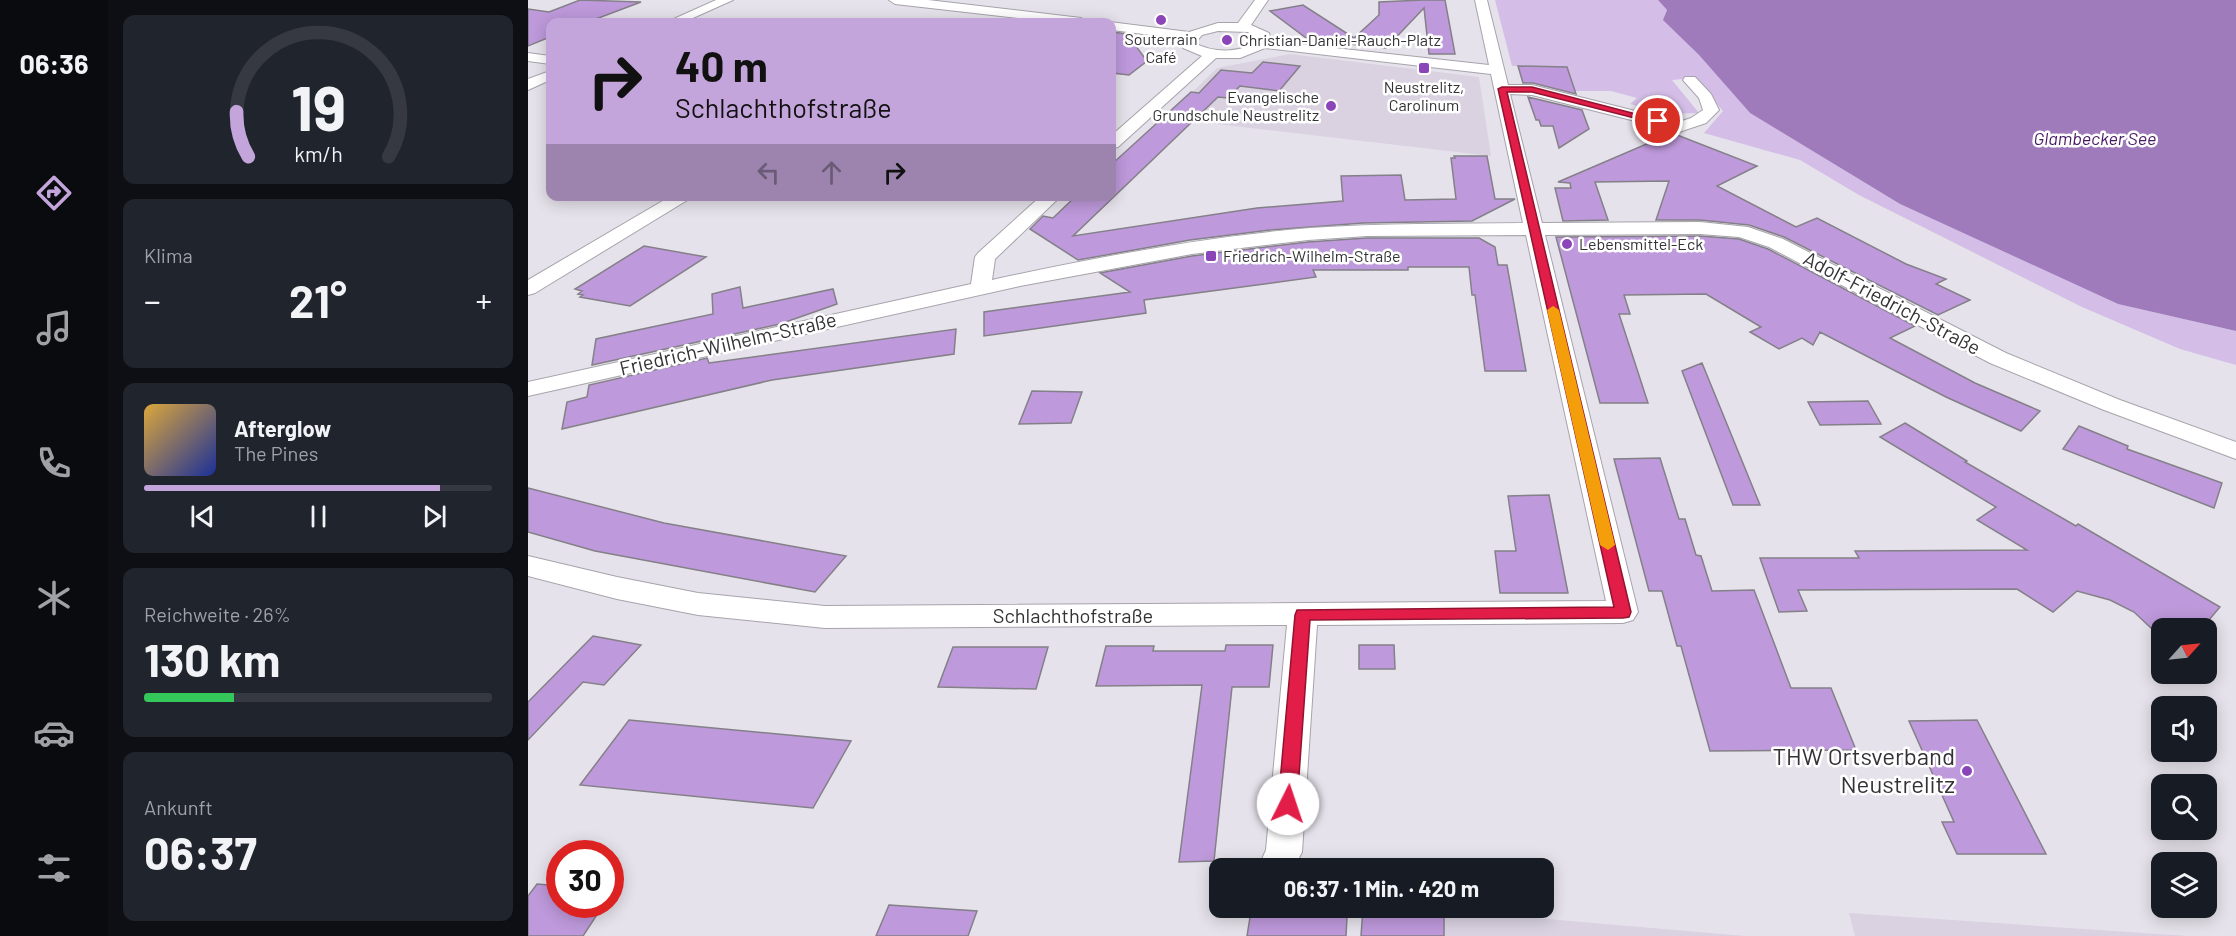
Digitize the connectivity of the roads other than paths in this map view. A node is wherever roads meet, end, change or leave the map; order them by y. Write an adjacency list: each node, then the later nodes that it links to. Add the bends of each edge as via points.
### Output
1 (728, 0): 7 (street)
2 (895, 0): 6 (street)
3 (1019, 0): 6 (street)
4 (1262, 0): 11 (street)
5 (1481, 0): 17 (street)
6 (998, 12): 8 (street); 9 (street)
7 (684, 18)
8 (988, 18)
9 (1048, 18)
10 (1116, 27): 12 (street)
11 (1242, 27): 12 (street, via 1207,29); 13 (street, via 1264,36)
12 (1191, 36): 14 (street, via 1188,45)
13 (1263, 44): 14 (street, via 1247,51); 17 (street)
14 (1212, 54): 22 (street)
15 (528, 57): 16 (street)
16 (546, 59)
17 (1498, 70): 21 (street)
18 (546, 77): 20 (street)
19 (1690, 80): 21 (street, via 1706,97 1710,110 1706,117 1679,127 1532,90)
20 (528, 85)
21 (1502, 89): 25 (street)
22 (1116, 139)
23 (677, 201): 27 (street)
24 (1047, 201): 26 (street, via 985,257)
25 (1534, 227): 26 (street, Friedrich-Wilhelm-Straße, via 1367,230 1269,237 1144,254); 29 (street, Adolf-Friedrich-Straße, via 1710,228 1758,236 1998,358); 31 (street, Schlachthofstraße, via 1623,612)
26 (981, 288): 28 (street, Friedrich-Wilhelm-Straße)
27 (528, 289)
28 (528, 389)
29 (2236, 451)
30 (528, 566): 31 (street, Schlachthofstraße, via 698,604 825,617)
31 (1303, 615): 32 (street)
32 (1281, 858)

